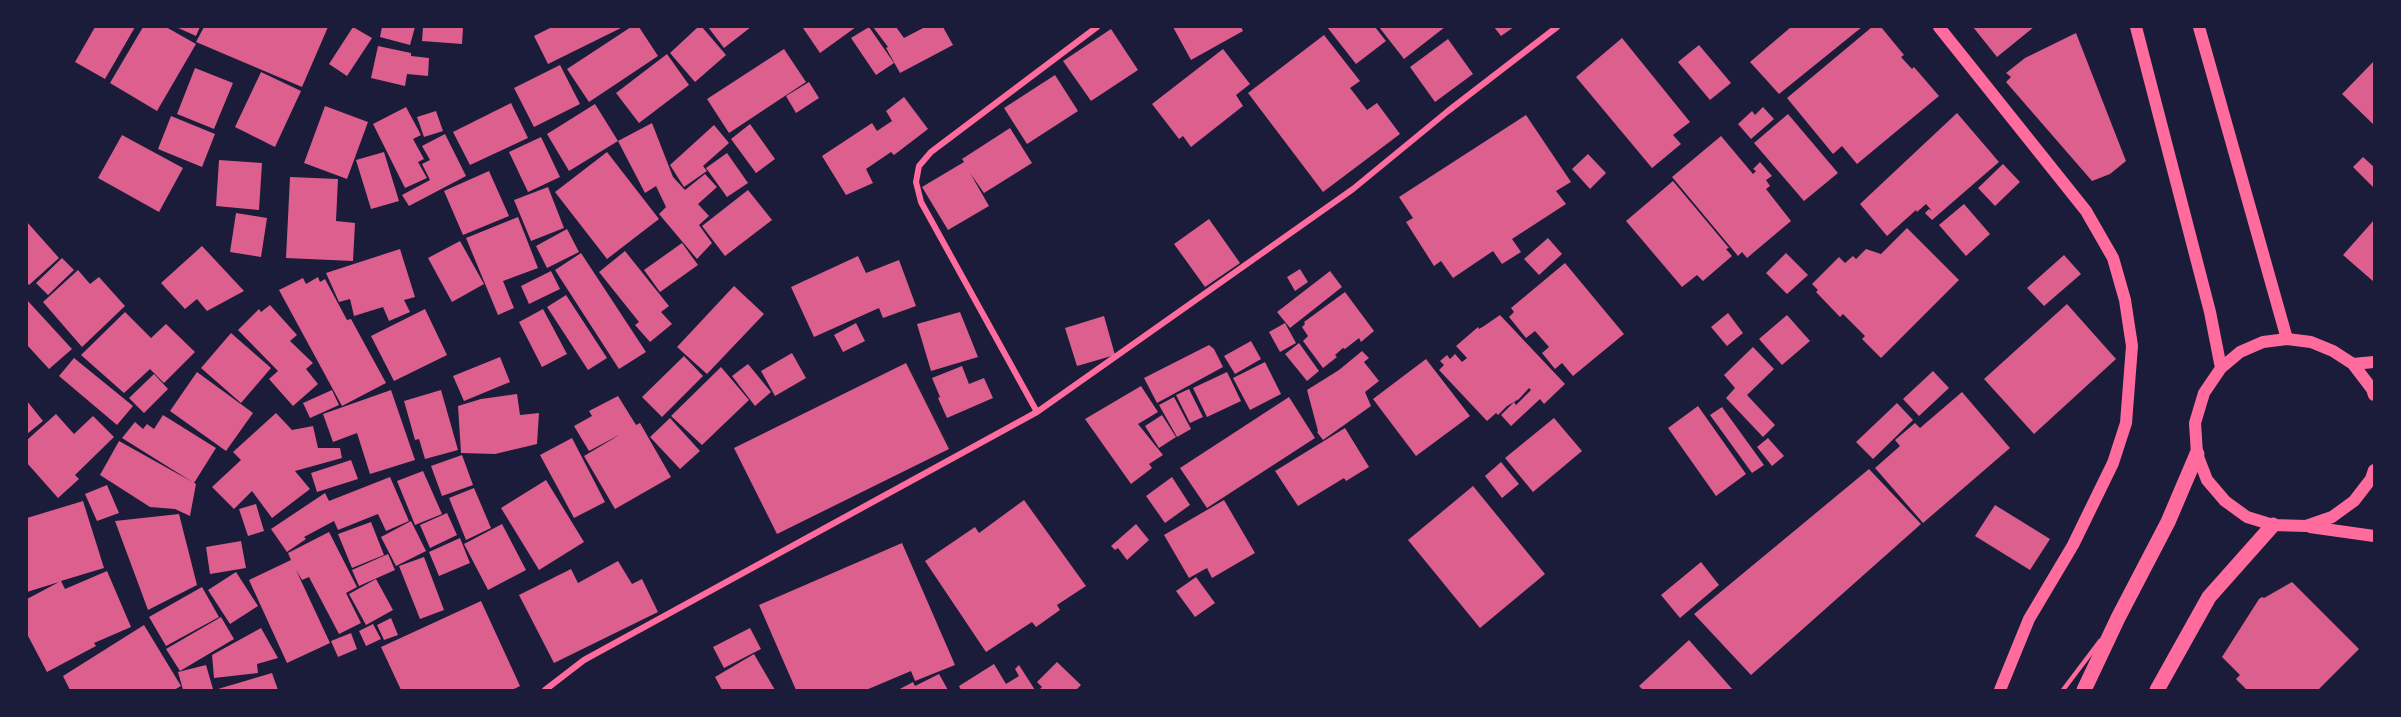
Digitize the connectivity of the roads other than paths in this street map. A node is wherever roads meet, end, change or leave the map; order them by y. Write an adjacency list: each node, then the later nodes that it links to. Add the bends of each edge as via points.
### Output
1 (1097, 27): 11 (street, via 931,152 919,166 916,182 921,202)
2 (1557, 27): 11 (street, via 1353,189)
3 (1939, 27): 19 (main road, via 2086,212 2113,258 2132,346 2126,423 2113,463 2030,620)
4 (2136, 27): 9 (main road)
5 (2199, 27): 6 (main road)
6 (2287, 339): 8 (main road, via 2311,342); 9 (main road, via 2263,342 2240,352)
7 (2374, 362): 8 (main road)
8 (2353, 364): 10 (main road)
9 (2221, 368): 12 (main road, via 2204,393 2195,423)
10 (2374, 395)
11 (1037, 412): 18 (street, via 584,660)
12 (2197, 454): 14 (main road, via 2207,480 2225,501 2247,517); 17 (main road, via 2168,522)
13 (2373, 478): 15 (main road, via 2354,501 2332,517)
14 (2273, 525): 15 (main road); 22 (main road, via 2209,597)
15 (2306, 526): 16 (main road)
16 (2374, 536)
17 (2118, 618): 20 (lane); 21 (main road)
18 (546, 690)
19 (2000, 690)
20 (2063, 690)
21 (2084, 690)
22 (2157, 690)

